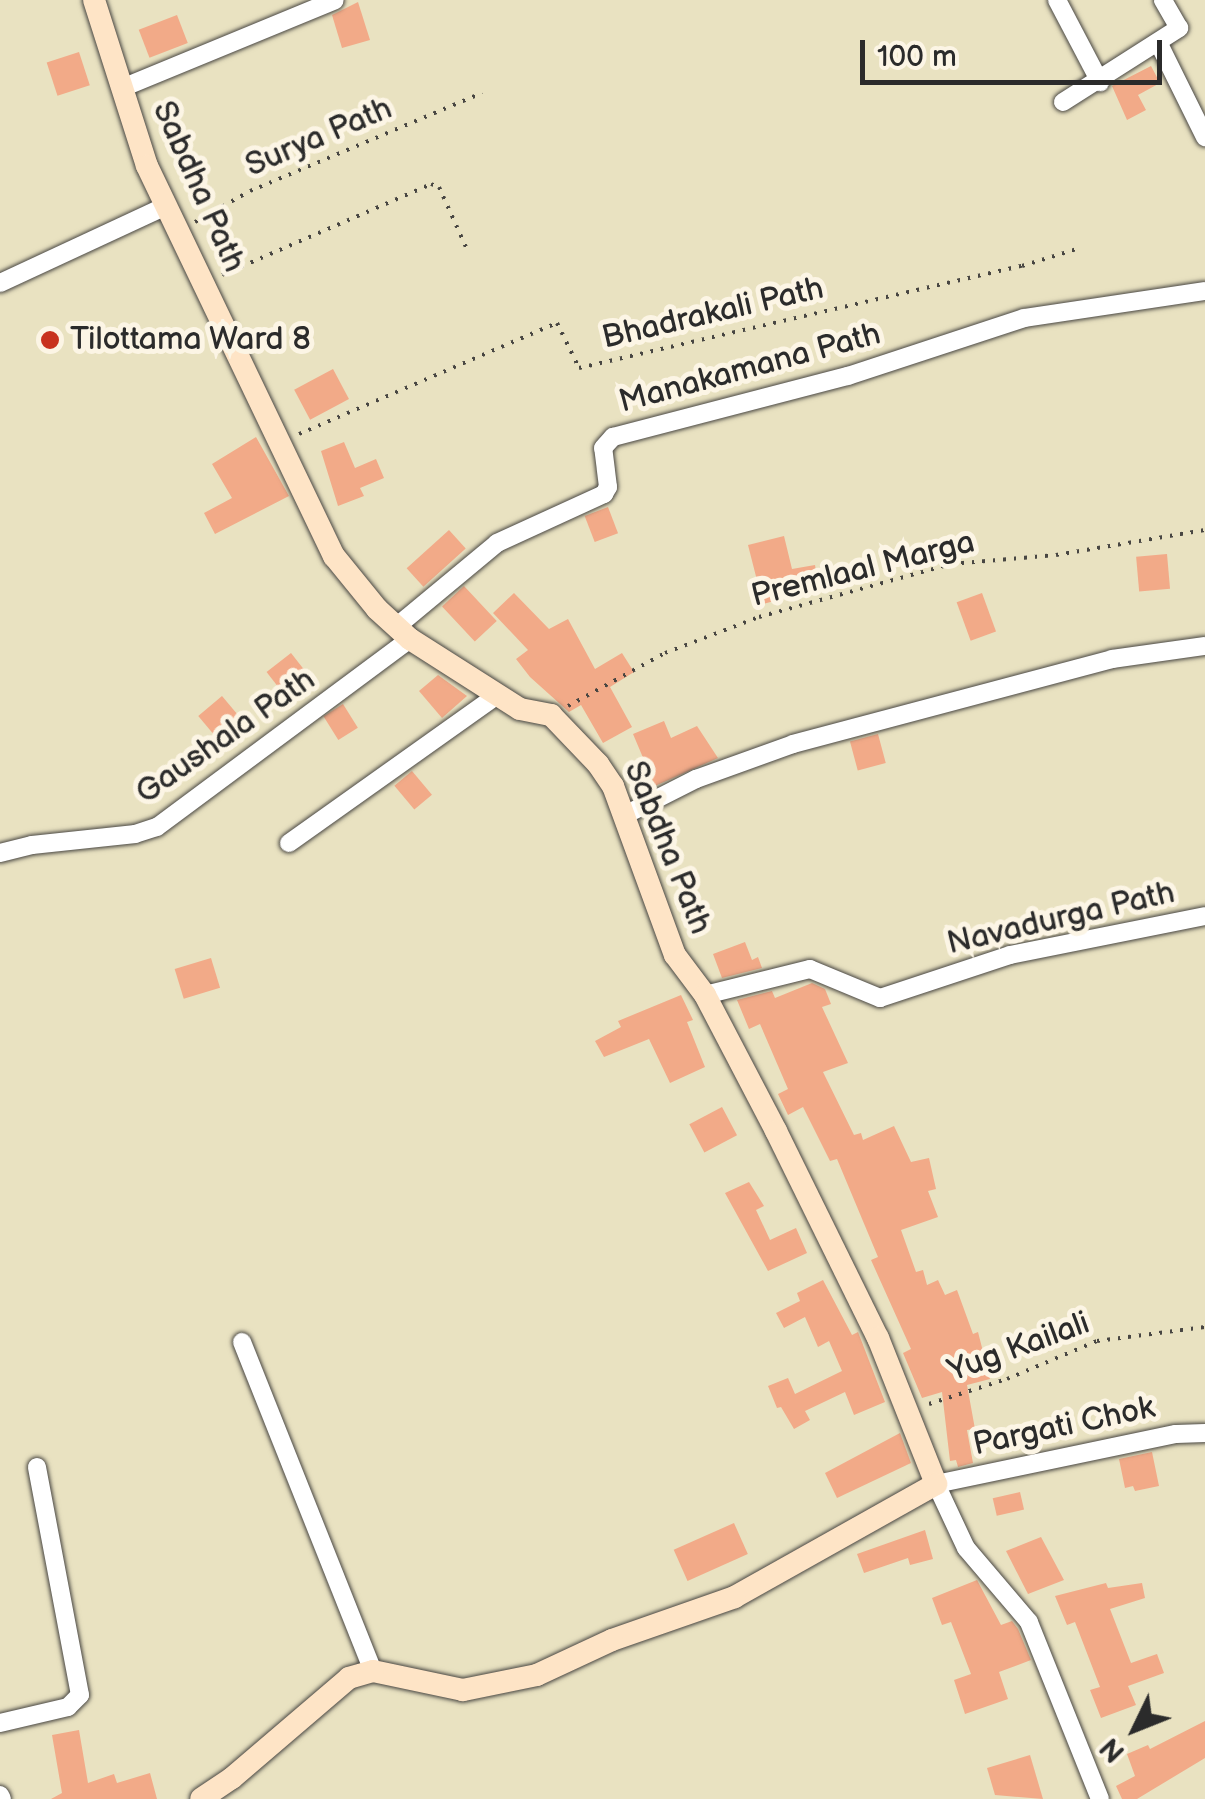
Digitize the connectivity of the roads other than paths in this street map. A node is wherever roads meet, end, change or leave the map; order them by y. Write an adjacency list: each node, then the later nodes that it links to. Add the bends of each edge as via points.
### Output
1 (94, 0): 7 (street, Sabdha Path)
2 (335, 0): 7 (street)
3 (1057, 0): 6 (street)
4 (1163, 0): 5 (street, via 1178,28)
5 (1158, 44): 6 (street); 9 (street)
6 (1100, 82): 8 (street)
7 (122, 88): 10 (street, Sabdha Path)
8 (1063, 102)
9 (1205, 137)
10 (164, 207): 11 (street); 13 (street, Sabdha Path, via 334,556)
11 (0, 283)
12 (1205, 291): 13 (street, Manakamana Path, via 1024,318 848,376 613,437 603,448 604,494 497,543)
13 (403, 633): 15 (street, Sabdha Path); 18 (street, Gaushala Path, via 157,827)
14 (1205, 646): 16 (street, via 1112,659 792,744 696,779)
15 (497, 695): 16 (street, Sabdha Path, via 520,709 551,715 598,764); 17 (street)
16 (623, 816): 20 (street, Sabdha Path, via 675,955)
17 (289, 843)
18 (0, 853)
19 (1205, 916): 20 (street, Navadurga Path, via 1010,956 880,998 810,969)
20 (705, 995): 24 (street, Sabdha Path, via 910,1410)
21 (242, 1342): 25 (street)
22 (1205, 1432): 24 (street, Pargati Chok)
23 (37, 1467): 26 (street, via 80,1695 68,1707)
24 (936, 1484): 25 (street, via 734,1597 537,1675 462,1690); 28 (street, via 966,1548 1029,1622)
25 (373, 1671): 27 (street, via 348,1678)
26 (0, 1723)
27 (201, 1799)
28 (1100, 1799)

